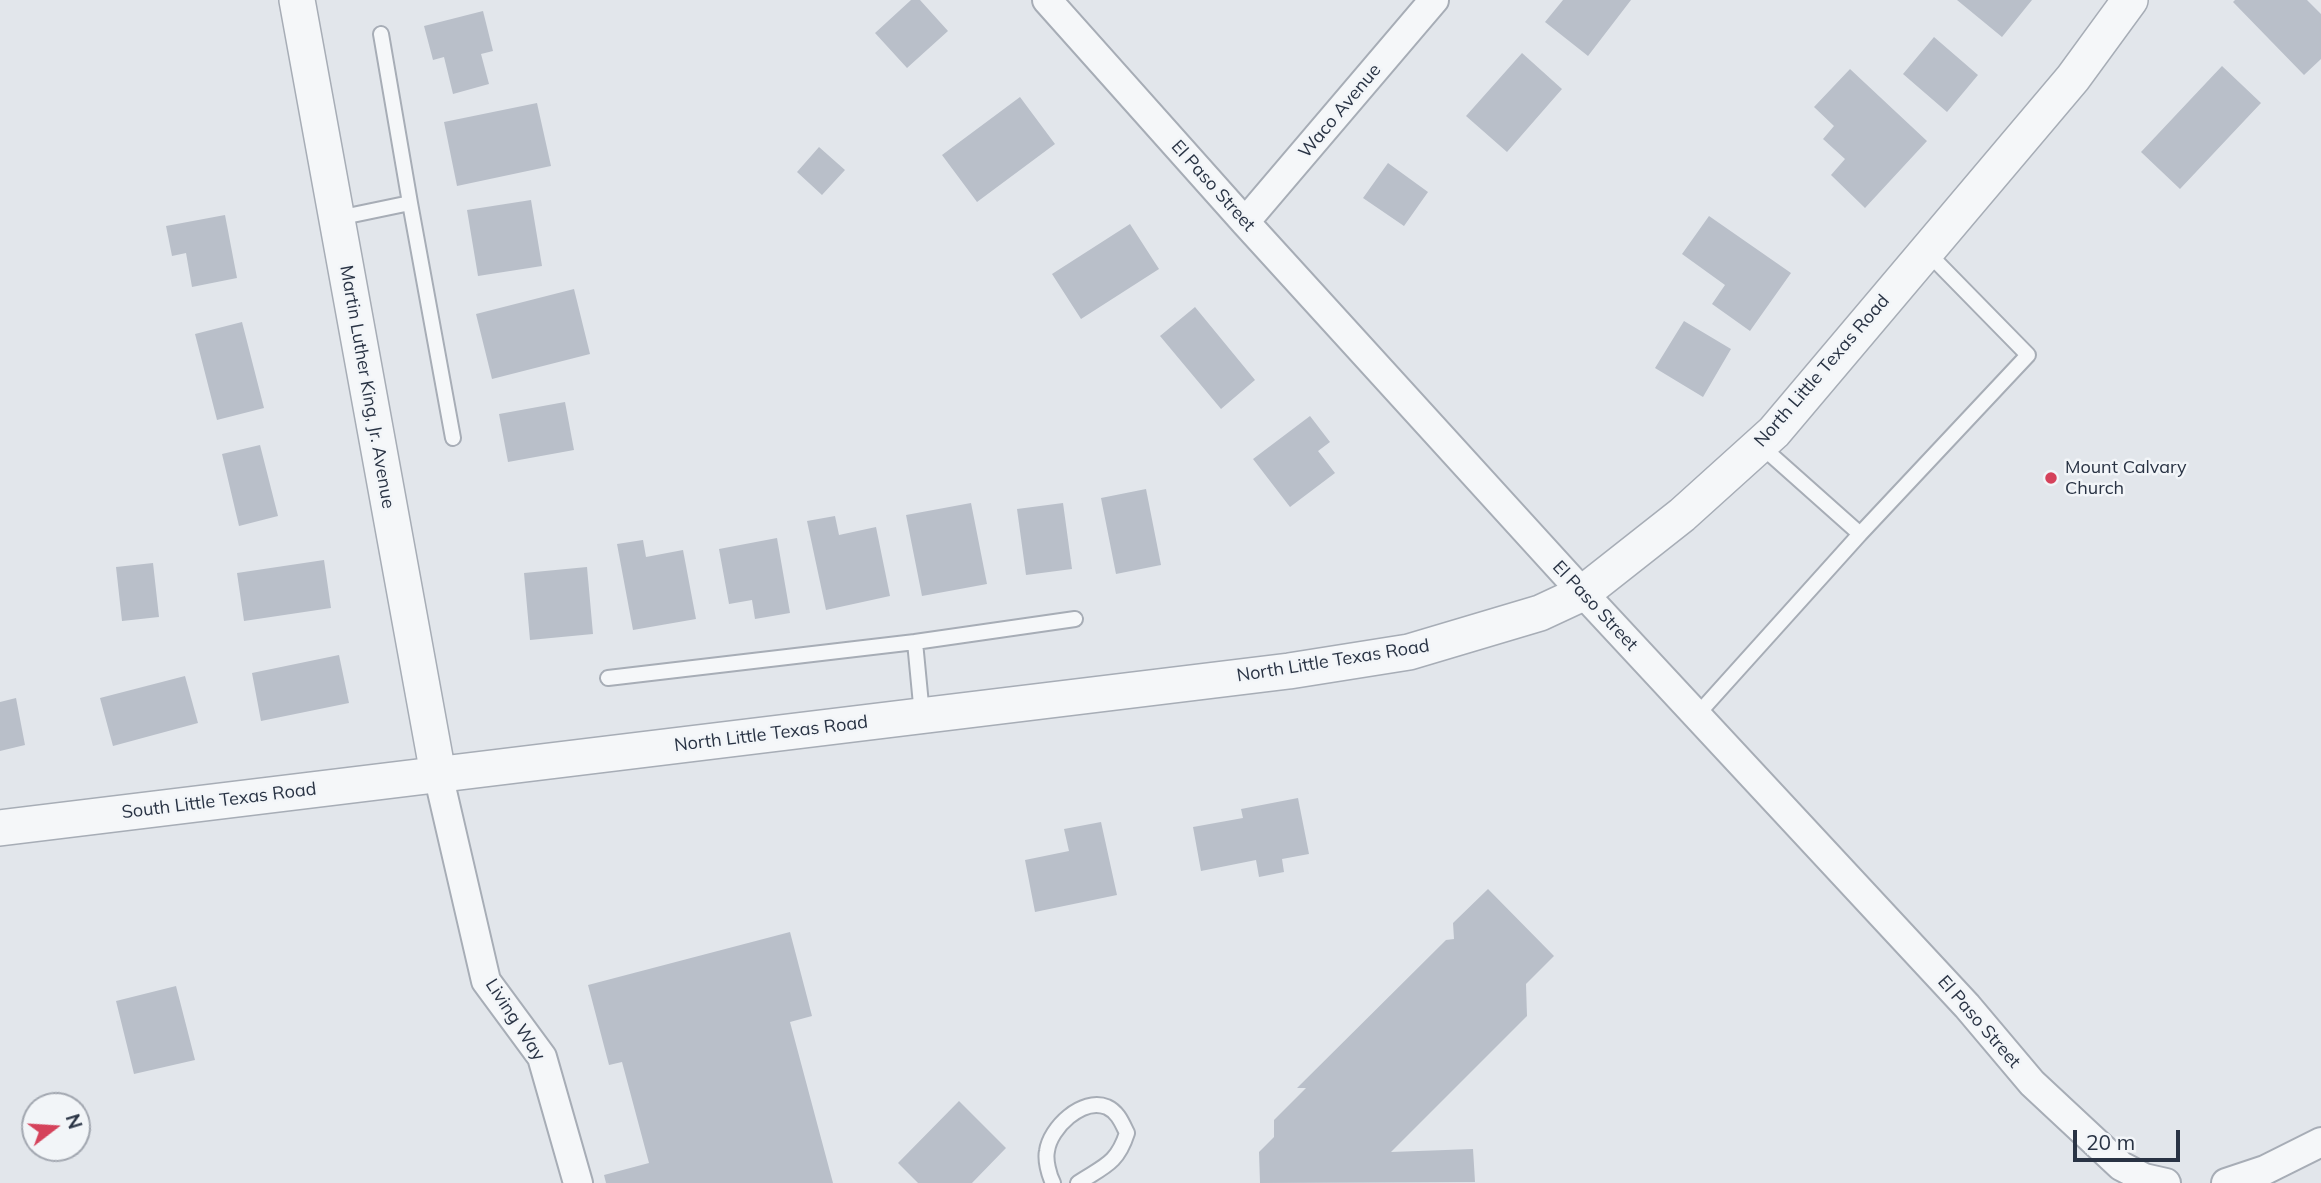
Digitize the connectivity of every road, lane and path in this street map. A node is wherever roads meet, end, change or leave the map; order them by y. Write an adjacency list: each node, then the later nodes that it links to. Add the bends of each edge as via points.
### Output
1 (297, 0): 7 (street, Martin Luther King, Jr. Avenue)
2 (1047, 0): 8 (street, El Paso Street)
3 (1434, 0): 8 (street, Waco Avenue)
4 (2130, 0): 9 (street, North Little Texas Road, via 2073,78)
5 (382, 34): 6 (lane)
6 (410, 203): 7 (lane); 10 (lane)
7 (337, 218): 19 (street, Martin Luther King, Jr. Avenue)
8 (1245, 222): 13 (street, El Paso Street)
9 (1926, 251): 11 (street, North Little Texas Road); 12 (lane, via 2028,355)
10 (453, 438)
11 (1760, 445): 12 (lane); 13 (street, North Little Texas Road, via 1682,515)
12 (1860, 534): 18 (lane)
13 (1583, 593): 17 (street, North Little Texas Road, via 1540,613 1409,652); 18 (street, El Paso Street)
14 (1075, 619): 15 (lane)
15 (915, 642): 16 (lane); 17 (lane)
16 (608, 678)
17 (922, 715): 19 (street, North Little Texas Road)
18 (1697, 715): 25 (street, El Paso Street, via 1967,1006 2032,1083 2121,1166)
19 (438, 774): 20 (street, South Little Texas Road); 22 (street, Living Way, via 486,981 542,1057)
20 (0, 828)
21 (2321, 1142): 26 (street, via 2265,1170)
22 (578, 1183)
23 (1053, 1183): 24 (lane, via 1046,1152 1053,1132 1082,1109 1107,1107 1119,1116 1127,1133 1121,1151)
24 (1078, 1183)
25 (2166, 1183)
26 (2226, 1183)

